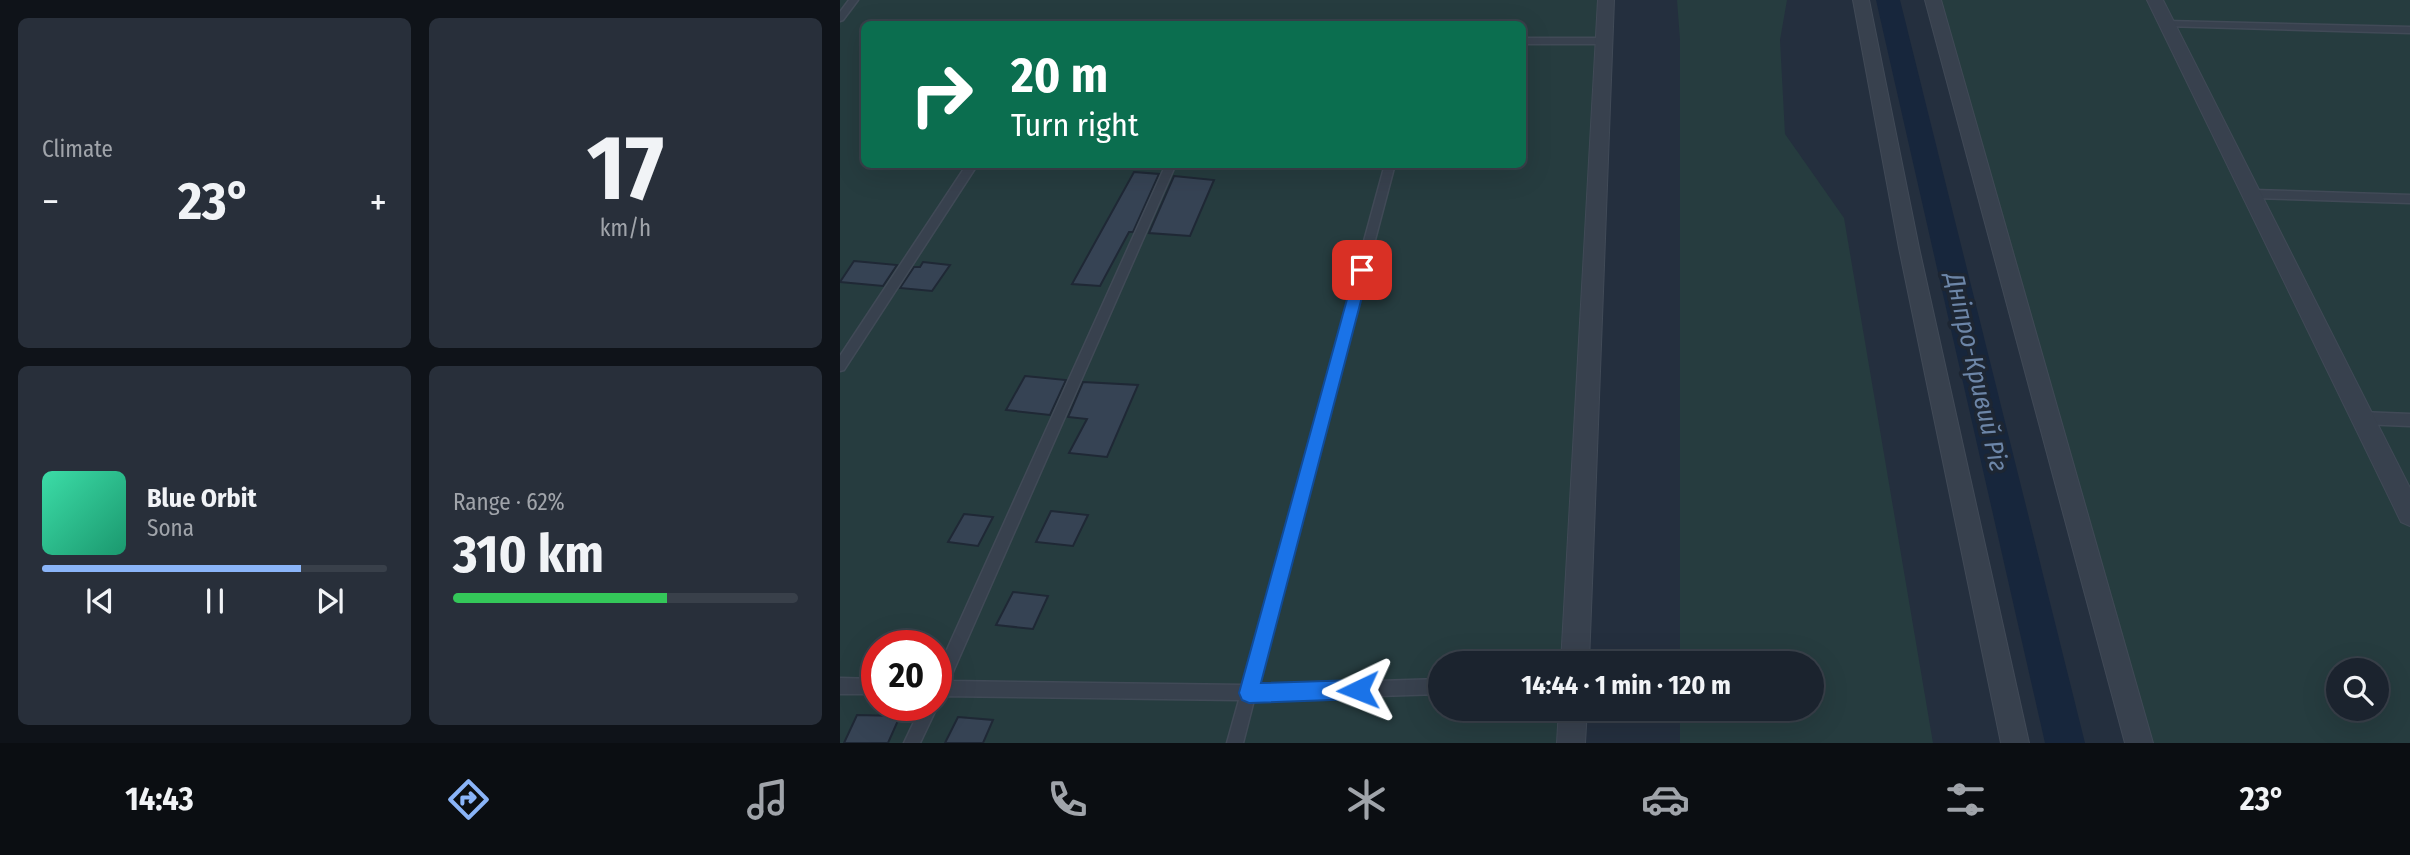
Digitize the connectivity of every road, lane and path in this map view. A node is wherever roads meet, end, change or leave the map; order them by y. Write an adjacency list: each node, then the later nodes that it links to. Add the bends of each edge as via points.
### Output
1 (854, 0): 6 (lane)
2 (1606, 0): 10 (street)
3 (1861, 0): 32 (street)
4 (1933, 0): 33 (street)
5 (2155, 0): 7 (street)
6 (840, 18)
7 (2167, 24): 8 (lane); 14 (street)
8 (2410, 30)
9 (1526, 41): 10 (lane)
10 (1604, 41): 20 (street)
11 (970, 168): 16 (lane)
12 (1169, 168): 21 (lane)
13 (1389, 168): 26 (lane)
14 (2253, 194): 15 (lane); 17 (street)
15 (2410, 199)
16 (840, 366)
17 (2361, 418): 18 (lane); 19 (street)
18 (2410, 420)
19 (2410, 514)
20 (1576, 651)
21 (952, 655)
22 (840, 686): 23 (lane)
23 (861, 687)
24 (1428, 687): 26 (lane)
25 (952, 689): 26 (lane)
26 (1249, 693): 30 (lane)
27 (922, 721): 29 (lane)
28 (1573, 721): 31 (street)
29 (912, 743)
30 (1235, 743)
31 (1572, 743)
32 (2015, 743)
33 (2139, 743)

